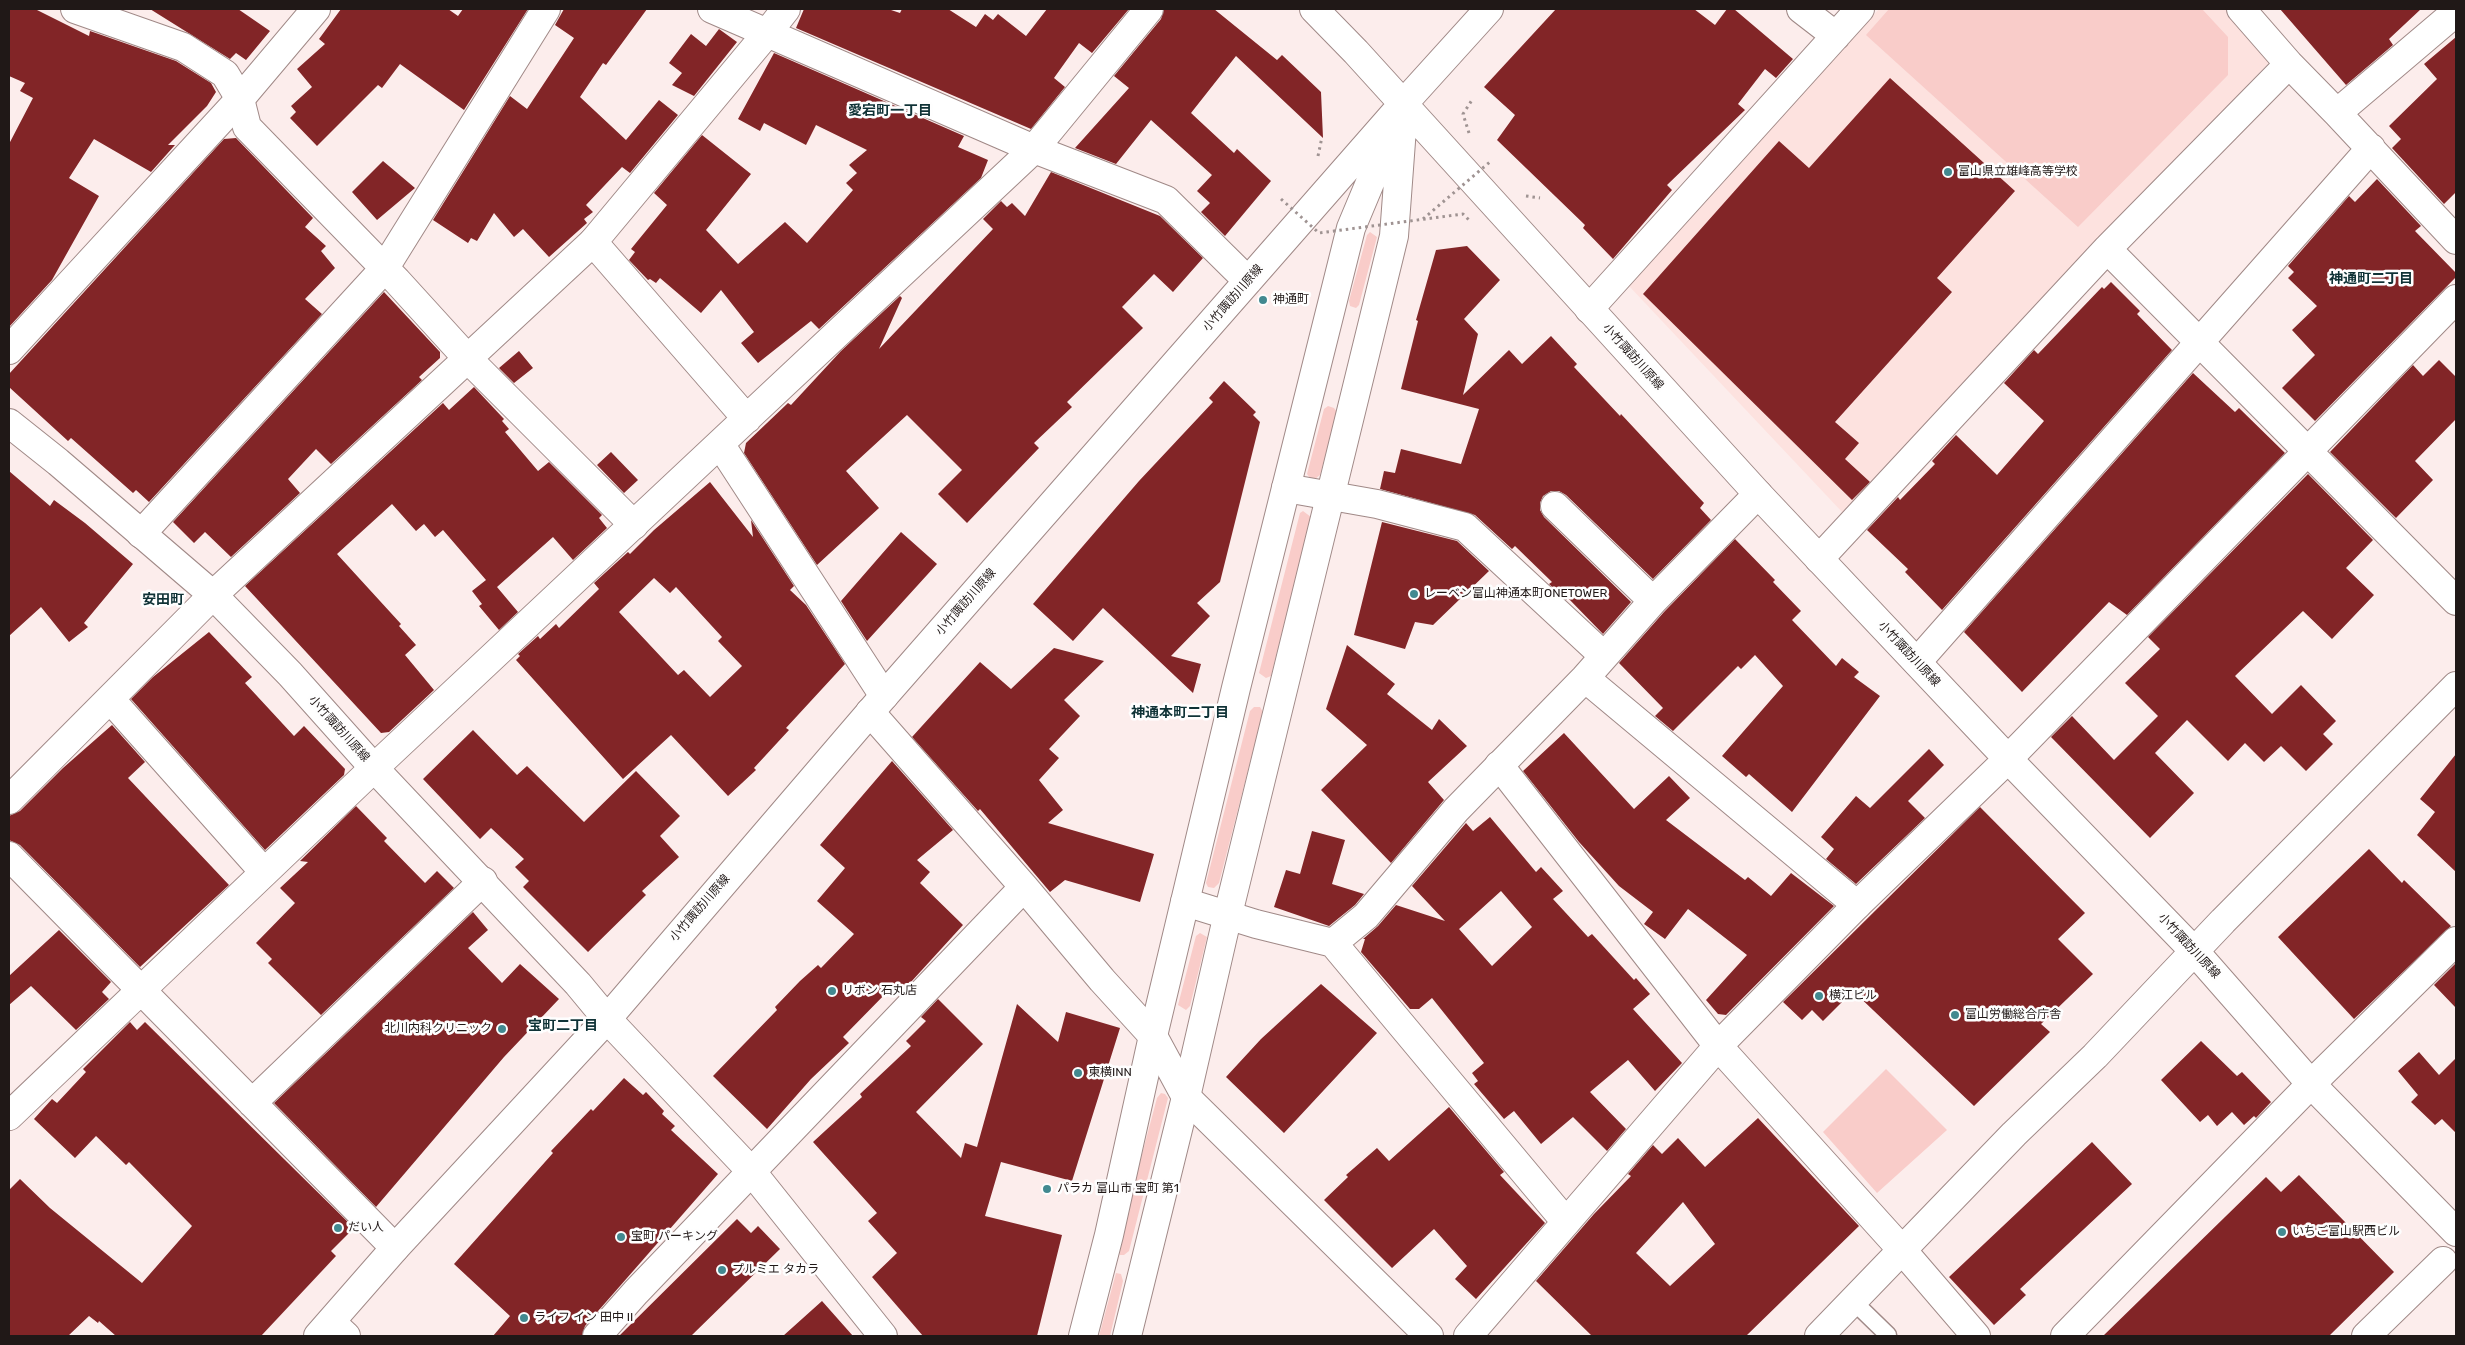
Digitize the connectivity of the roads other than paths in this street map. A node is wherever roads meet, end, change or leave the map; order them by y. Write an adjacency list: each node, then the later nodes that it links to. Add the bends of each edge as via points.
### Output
1 (75, 9): 16 (street, via 183,47 225,74)
2 (316, 9): 16 (street)
3 (546, 9): 24 (street)
4 (712, 9): 13 (street)
5 (786, 9): 13 (street)
6 (1149, 9): 20 (street)
7 (1314, 9): 17 (street)
8 (1489, 9): 17 (street)
9 (1801, 9): 14 (street)
10 (1860, 9): 14 (street)
11 (2241, 9): 15 (street)
12 (2456, 12): 18 (street)
13 (768, 32): 20 (street); 22 (street)
14 (1836, 36): 27 (street)
15 (2289, 64): 18 (street); 23 (street)
16 (240, 99): 24 (street, via 247,127); 29 (street)
17 (1404, 104): 25 (street, 小竹諏訪川原線); 27 (street, 小竹諏訪川原線); 35 (street, via 1351,228); 37 (street, via 1394,236)
18 (2337, 112): 19 (street)
19 (2371, 148): 21 (street); 28 (street)
20 (1034, 150): 25 (street, via 1166,200); 31 (street)
21 (2456, 240)
22 (593, 242): 30 (street); 31 (street)
23 (2107, 249): 28 (street); 41 (street)
24 (384, 269): 30 (street); 40 (street)
25 (1248, 281): 50 (street, 小竹諏訪川原線)
26 (2456, 300): 34 (street)
27 (1590, 309): 36 (street, 小竹諏訪川原線)
28 (2200, 342): 34 (street); 46 (street)
29 (9, 350)
30 (468, 358): 39 (street); 42 (street)
31 (747, 418): 33 (street)
32 (9, 423): 40 (street, 小竹諏訪川原線)
33 (720, 444): 39 (street); 50 (street)
34 (2308, 451): 44 (street); 51 (street)
35 (1286, 488): 37 (street); 59 (street)
36 (1758, 494): 41 (street, 小竹諏訪川原線); 43 (street)
37 (1330, 496): 45 (street, via 1377,504 1465,527); 61 (street)
38 (1555, 506): 43 (street)
39 (634, 525): 53 (street)
40 (142, 534): 42 (street, 小竹諏訪川原線)
41 (1819, 559): 46 (street, 小竹諏訪川原線)
42 (214, 595): 49 (street); 53 (street, 小竹諏訪川原線)
43 (1653, 601): 45 (street)
44 (2456, 601)
45 (1604, 656): 47 (street)
46 (1917, 662): 51 (street, 小竹諏訪川原線)
47 (1585, 678): 52 (street); 60 (street)
48 (2456, 686): 64 (street)
49 (111, 700): 54 (street); 56 (street)
50 (877, 704): 58 (street); 66 (street, 小竹諏訪川原線)
51 (2008, 759): 60 (street); 64 (street, 小竹諏訪川原線)
52 (1499, 765): 63 (street, via 1456,810 1366,916); 68 (street)
53 (374, 768): 56 (street); 57 (street, 小竹諏訪川原線)
54 (9, 800)
55 (9, 856): 65 (street)
56 (264, 872): 65 (street)
57 (483, 881): 66 (street, 小竹諏訪川原線); 71 (street)
58 (1024, 887): 67 (street); 73 (street)
59 (1185, 902): 61 (street); 67 (street)
60 (1857, 905): 68 (street)
61 (1228, 914): 63 (street); 70 (street)
62 (2456, 941): 69 (street)
63 (1333, 943): 74 (street)
64 (2196, 953): 69 (street, 小竹諏訪川原線); 77 (street, via 2014,1134)
65 (141, 990): 71 (street); 72 (street)
66 (607, 1019): 73 (street); 76 (street)
67 (1153, 1036): 70 (street); 84 (street)
68 (1718, 1046): 74 (street); 77 (street)
69 (2311, 1084): 75 (street, 小竹諏訪川原線); 90 (street)
70 (1186, 1097): 85 (street); 86 (street)
71 (252, 1103): 76 (street)
72 (9, 1116)
73 (752, 1172): 82 (street); 83 (street)
74 (1566, 1222): 87 (street)
75 (2456, 1232)
76 (395, 1248): 80 (street)
77 (1903, 1251): 79 (street); 89 (street)
78 (2443, 1261): 91 (street)
79 (1853, 1301): 81 (lane); 88 (street)
80 (332, 1331)
81 (1888, 1335)
82 (597, 1336)
83 (883, 1336)
84 (1083, 1336)
85 (1127, 1336)
86 (1430, 1336)
87 (1468, 1336)
88 (1818, 1336)
89 (1976, 1336)
90 (2065, 1336)
91 (2366, 1336)

